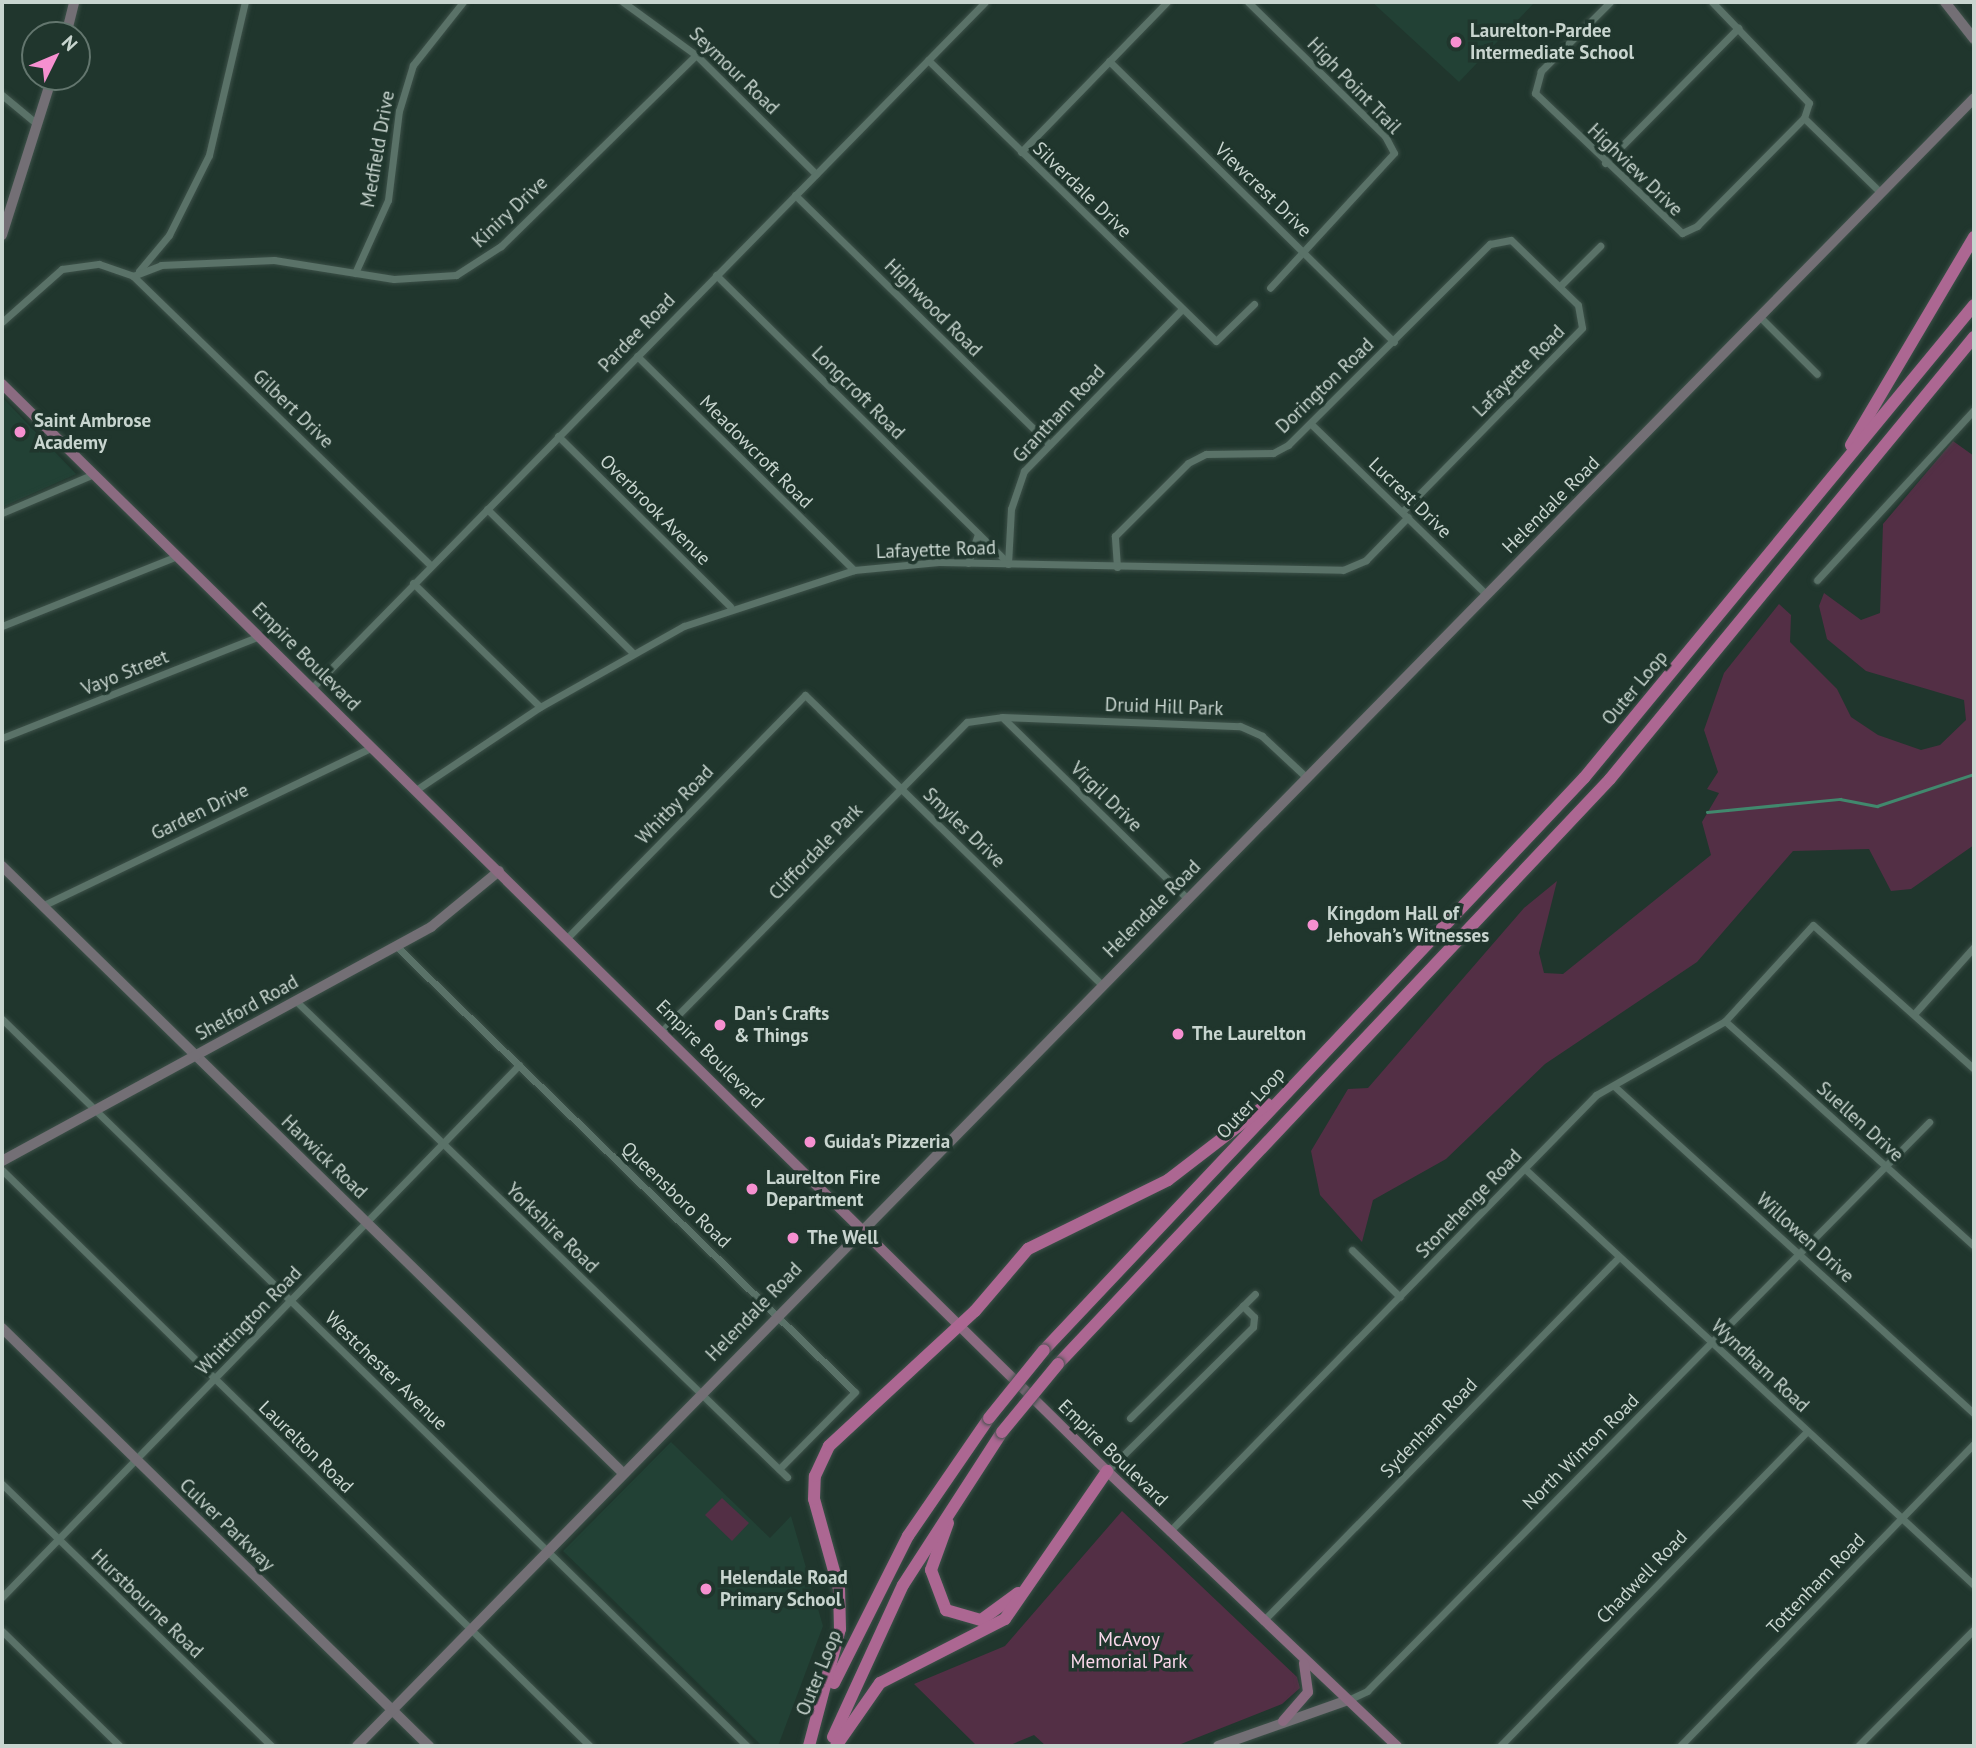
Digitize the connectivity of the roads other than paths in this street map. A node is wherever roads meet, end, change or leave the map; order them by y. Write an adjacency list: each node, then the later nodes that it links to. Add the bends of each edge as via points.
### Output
1 (74, 2): 11 (street)
2 (245, 2): 33 (street, via 209,155 164,244)
3 (463, 2): 31 (street, Medfield Drive, via 413,65 399,111 388,200)
4 (623, 2): 14 (street, Seymour Road)
5 (985, 2): 15 (street, Pardee Road)
6 (1167, 2): 16 (street)
7 (1248, 2): 30 (street, High Point Trail, via 1393,148 1389,165)
8 (1610, 2): 23 (street, Highview Drive, via 1541,71 1534,87)
9 (1712, 2): 12 (street)
10 (1945, 2): 13 (street)
11 (69, 21)
12 (1738, 28): 20 (street, via 1802,89 1809,103); 23 (street)
13 (1974, 39)
14 (696, 55): 24 (street, Seymour Road); 31 (street, Kiniry Drive, via 474,266 434,280)
15 (928, 60): 22 (street, Silverdale Drive); 24 (street, Pardee Road)
16 (1109, 61): 22 (street); 30 (street, Viewcrest Drive)
17 (48, 91): 21 (street)
18 (2, 96): 21 (street)
19 (1974, 98): 25 (street, Helendale Road)
20 (1804, 118): 23 (street, Highview Drive, via 1687,232 1673,229); 25 (street)
21 (37, 124): 27 (street)
22 (1021, 152): 38 (street, Silverdale Drive)
23 (1605, 163)
24 (816, 173): 26 (street, Pardee Road)
25 (1880, 192): 39 (street, Helendale Road)
26 (795, 195): 32 (street, Pardee Road); 49 (street, Highwood Road)
27 (2, 235)
28 (1974, 237): 55 (highway, via 1874,410)
29 (1600, 246): 34 (street)
30 (1304, 252): 35 (street, High Point Trail); 42 (street, Viewcrest Drive)
31 (355, 273): 33 (street, Kiniry Drive, via 254,260 161,265)
32 (716, 275): 43 (street, Pardee Road); 54 (street, Longcroft Road)
33 (133, 276): 40 (street, via 99,264 62,269); 59 (street, Gilbert Drive)
34 (1560, 286): 42 (street, Dorington Road, via 1516,243 1496,241); 53 (street, Lafayette Road, via 1582,311 1579,332)
35 (1270, 288)
36 (1254, 304): 38 (street, Silverdale Drive, via 1216,341)
37 (1974, 305): 55 (highway, Outer Loop)
38 (1182, 309): 49 (street, Grantham Road)
39 (1761, 318): 44 (street); 64 (street, Helendale Road)
40 (2, 321)
41 (1974, 337): 122 (highway, Outer Loop, bridge, via 1605,785 1058,1364)
42 (1394, 342): 47 (street, Dorington Road)
43 (637, 356): 48 (street, Pardee Road); 61 (street, Meadowcroft Road)
44 (1817, 374)
45 (2, 384): 50 (main road, Empire Boulevard)
46 (1974, 410): 62 (street)
47 (1311, 424): 53 (street, Lucrest Drive); 60 (street, Dorington Road, via 1273,453 1213,453 1188,463 1115,536)
48 (558, 436): 51 (street, Pardee Road); 65 (street, Overbrook Avenue)
49 (1048, 443): 58 (street, Grantham Road, via 1017,487)
50 (94, 474): 52 (street); 56 (main road, Empire Boulevard)
51 (487, 509): 59 (street, Pardee Road); 68 (street)
52 (2, 513)
53 (1405, 514): 60 (street, Lafayette Road, via 1366,560 1343,570); 64 (street, Lucrest Drive)
54 (978, 534): 57 (street); 58 (street, Longcroft Road)
55 (1781, 541): 94 (highway, Outer Loop, via 1584,778)
56 (177, 556): 66 (street); 67 (main road, Empire Boulevard)
57 (968, 563): 58 (street, Lafayette Road); 61 (street, Lafayette Road)
58 (1009, 564): 60 (street, Lafayette Road)
59 (430, 565): 63 (street, Pardee Road)
60 (1117, 567)
61 (854, 570): 65 (street, Lafayette Road)
62 (1817, 580)
63 (413, 583): 69 (street, Pardee Road); 71 (street)
64 (1487, 595): 75 (street, Helendale Road)
65 (730, 606): 68 (street, Lafayette Road)
66 (2, 626)
67 (260, 636): 69 (main road, Empire Boulevard); 73 (street, Vayo Street)
68 (633, 653): 71 (street, Lafayette Road)
69 (312, 688): 74 (main road, Empire Boulevard)
70 (805, 695): 76 (street, Smyles Drive); 82 (street, Whitby Road)
71 (540, 707): 77 (street, Lafayette Road)
72 (1002, 717): 75 (street, Druid Hill Park, via 1240,726 1262,736); 76 (street, Cliffordale Park, via 961,726); 80 (street, Virgil Drive)
73 (2, 738)
74 (372, 747): 77 (main road, Empire Boulevard); 81 (street, Garden Drive)
75 (1307, 778): 80 (street, Helendale Road)
76 (901, 788): 85 (street, Smyles Drive); 90 (street, Cliffordale Park)
77 (416, 790): 79 (main road, Empire Boulevard)
78 (2, 866): 81 (street, Harwick Road)
79 (499, 871): 82 (main road, Empire Boulevard); 83 (street, Shelford Road, via 446,917)
80 (1188, 899): 85 (street, Helendale Road)
81 (43, 906): 91 (street, Harwick Road)
82 (567, 939): 90 (main road, Empire Boulevard)
83 (396, 946): 86 (street, Shelford Road); 92 (street, Queensboro Road)
84 (1974, 947): 87 (street)
85 (1101, 984): 104 (street, Helendale Road)
86 (296, 1001): 91 (street, Shelford Road); 98 (street, Yorkshire Road)
87 (1913, 1014): 89 (street, Stonehenge Road, via 1813,925); 93 (street)
88 (2, 1019): 96 (street, Westchester Avenue)
89 (1725, 1021): 95 (street, Stonehenge Road); 100 (street, Suellen Drive)
90 (662, 1031): 104 (main road, Empire Boulevard)
91 (196, 1056): 96 (street, Shelford Road); 103 (street, Harwick Road)
92 (519, 1065): 98 (street, Whittington Road); 113 (street, Queensboro Road)
93 (1974, 1069)
94 (1305, 1073): 114 (highway, via 1168,1181 1032,1246); 151 (highway, Outer Loop, bridge, via 1044,1350 989,1418 882,1582)
95 (1614, 1086): 101 (street, Stonehenge Road, via 1596,1095); 107 (street, Willowen Drive)
96 (95, 1110): 99 (street, Shelford Road); 111 (street, Westchester Avenue)
97 (1929, 1122): 100 (street, North Winton Road)
98 (443, 1144): 103 (street, Whittington Road); 118 (street, Yorkshire Road)
99 (2, 1161)
100 (1887, 1166): 105 (street, Suellen Drive); 107 (street, North Winton Road)
101 (1525, 1169): 108 (street, Wyndham Road); 110 (street, Stonehenge Road)
102 (2, 1170): 117 (street, Laurelton Road)
103 (366, 1223): 111 (street, Whittington Road); 127 (street, Harwick Road)
104 (861, 1228): 113 (street, Helendale Road); 114 (main road, Empire Boulevard)
105 (1974, 1246)
106 (1352, 1250): 110 (street)
107 (1800, 1255): 116 (street, North Winton Road); 119 (street, Willowen Drive)
108 (1619, 1257): 116 (street, Wyndham Road); 137 (street, Sydenham Road)
109 (1255, 1294): 112 (street)
110 (1400, 1297): 131 (street, Stonehenge Road)
111 (290, 1301): 117 (street, Whittington Road); 133 (street, Westchester Avenue)
112 (1243, 1306): 120 (street, via 1254,1317 1253,1327); 120 (street, via 1133,1416)
113 (776, 1315): 118 (street, Helendale Road); 125 (street, Queensboro Road, via 855,1392)
114 (958, 1326): 126 (main road, Empire Boulevard); 151 (highway, via 844,1428 819,1465 815,1506 841,1617)
115 (2, 1328): 124 (street, Culver Parkway)
116 (1713, 1344): 121 (street, Wyndham Road); 142 (street, North Winton Road, via 1367,1691)
117 (215, 1380): 124 (street, Whittington Road); 139 (street, Laurelton Road)
118 (700, 1393): 125 (street, Yorkshire Road); 127 (street, Helendale Road)
119 (1974, 1414)
120 (1146, 1426): 126 (street)
121 (1807, 1431): 130 (street, Wyndham Road); 156 (street, Chadwell Road)
122 (1002, 1432): 134 (highway, via 937,1547 935,1592 953,1615 981,1620 1011,1600); 152 (highway, Outer Loop, via 900,1591)
123 (1974, 1444): 130 (street, Tottenham Road)
124 (136, 1460): 132 (street, Whittington Road); 143 (street, Culver Parkway)
125 (779, 1469): 128 (street, Yorkshire Road)
126 (1107, 1472): 131 (main road, Empire Boulevard); 134 (highway)
127 (623, 1473): 133 (street, Helendale Road)
128 (787, 1477)
129 (2, 1483): 132 (street, Hurstbourne Road)
130 (1902, 1519): 135 (street, Wyndham Road); 157 (street, Tottenham Road)
131 (1169, 1532): 137 (main road, Empire Boulevard)
132 (58, 1539): 136 (street, Whittington Road); 146 (street, Hurstbourne Road)
133 (549, 1550): 139 (street, Helendale Road); 150 (street, Westchester Avenue)
134 (1044, 1564): 153 (highway, via 996,1628 876,1686)
135 (1974, 1585)
136 (2, 1597)
137 (1262, 1621): 141 (main road, Empire Boulevard)
138 (1974, 1629): 158 (street)
139 (471, 1630): 143 (street, Helendale Road); 149 (street, Laurelton Road)
140 (2, 1631): 145 (street)
141 (1299, 1654): 142 (main road, Empire Boulevard); 144 (main road, via 1309,1689)
142 (1348, 1700): 144 (street, North Winton Road); 155 (main road, Empire Boulevard)
143 (392, 1711): 147 (street, Helendale Road); 148 (street, Culver Parkway)
144 (1283, 1721): 154 (street, North Winton Road)
145 (120, 1746)
146 (271, 1746)
147 (357, 1746)
148 (429, 1746)
149 (590, 1746)
150 (747, 1746)
151 (810, 1746)
152 (830, 1746)
153 (836, 1746)
154 (1218, 1746)
155 (1397, 1746)
156 (1500, 1746)
157 (1680, 1746)
158 (1858, 1746)

